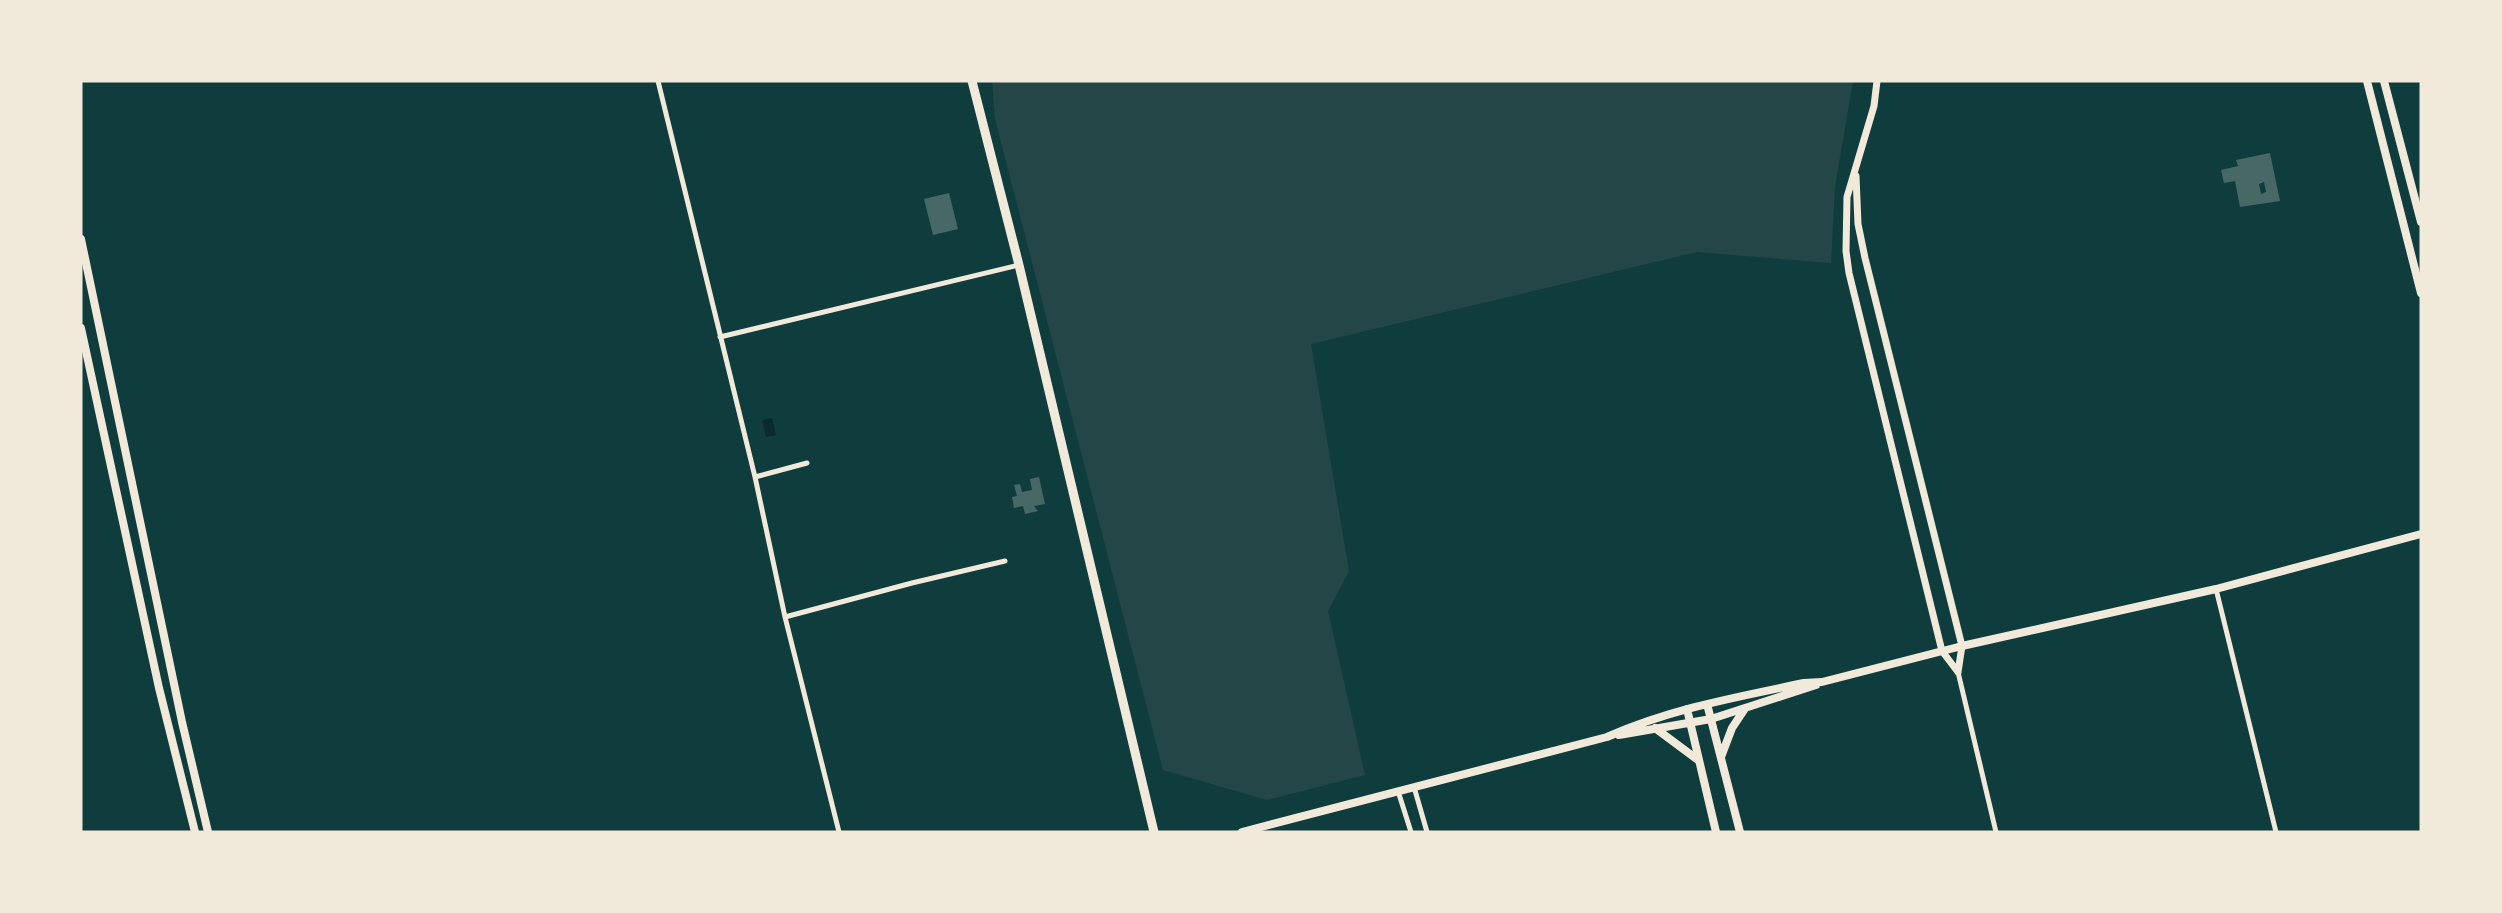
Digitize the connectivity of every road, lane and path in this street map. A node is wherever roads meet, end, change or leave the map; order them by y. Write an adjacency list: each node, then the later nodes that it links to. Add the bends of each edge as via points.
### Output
1 (658, 81): 12 (street)
2 (972, 81): 9 (highway)
3 (1877, 81): 6 (street, via 1874,106)
4 (2366, 81): 10 (main road)
5 (2384, 81): 7 (main road)
6 (1856, 170): 19 (street, via 1858,224 1865,258); 20 (street, via 1848,197 1846,251 1849,273)
7 (2421, 222)
8 (81, 238): 35 (main road, via 184,732)
9 (1019, 266): 12 (street); 37 (highway)
10 (2421, 293)
11 (81, 328): 34 (main road)
12 (720, 337): 14 (street)
13 (807, 463): 14 (street)
14 (755, 477): 18 (street)
15 (2421, 534): 17 (main road)
16 (1005, 561): 18 (street)
17 (2216, 589): 19 (main road); 44 (street)
18 (785, 617): 36 (street)
19 (1962, 646): 20 (main road); 21 (street)
20 (1942, 651): 21 (street); 22 (main road)
21 (1958, 672): 43 (street)
22 (1822, 682): 23 (main road); 25 (main road)
23 (1707, 704): 24 (main road); 26 (main road)
24 (1687, 708): 27 (main road); 29 (main road)
25 (1745, 709): 26 (main road); 30 (main road, via 1732,728)
26 (1710, 718): 27 (main road); 30 (main road)
27 (1690, 723): 28 (main road); 31 (main road)
28 (1655, 728): 29 (main road); 31 (main road)
29 (1607, 737): 32 (main road)
30 (1721, 757): 42 (main road)
31 (1698, 760): 41 (main road)
32 (1414, 787): 33 (main road); 40 (street)
33 (1398, 791): 38 (main road); 39 (street)
34 (195, 832)
35 (208, 832)
36 (839, 832)
37 (1154, 832)
38 (1242, 832)
39 (1411, 832)
40 (1427, 832)
41 (1716, 832)
42 (1740, 832)
43 (1996, 832)
44 (2276, 832)

